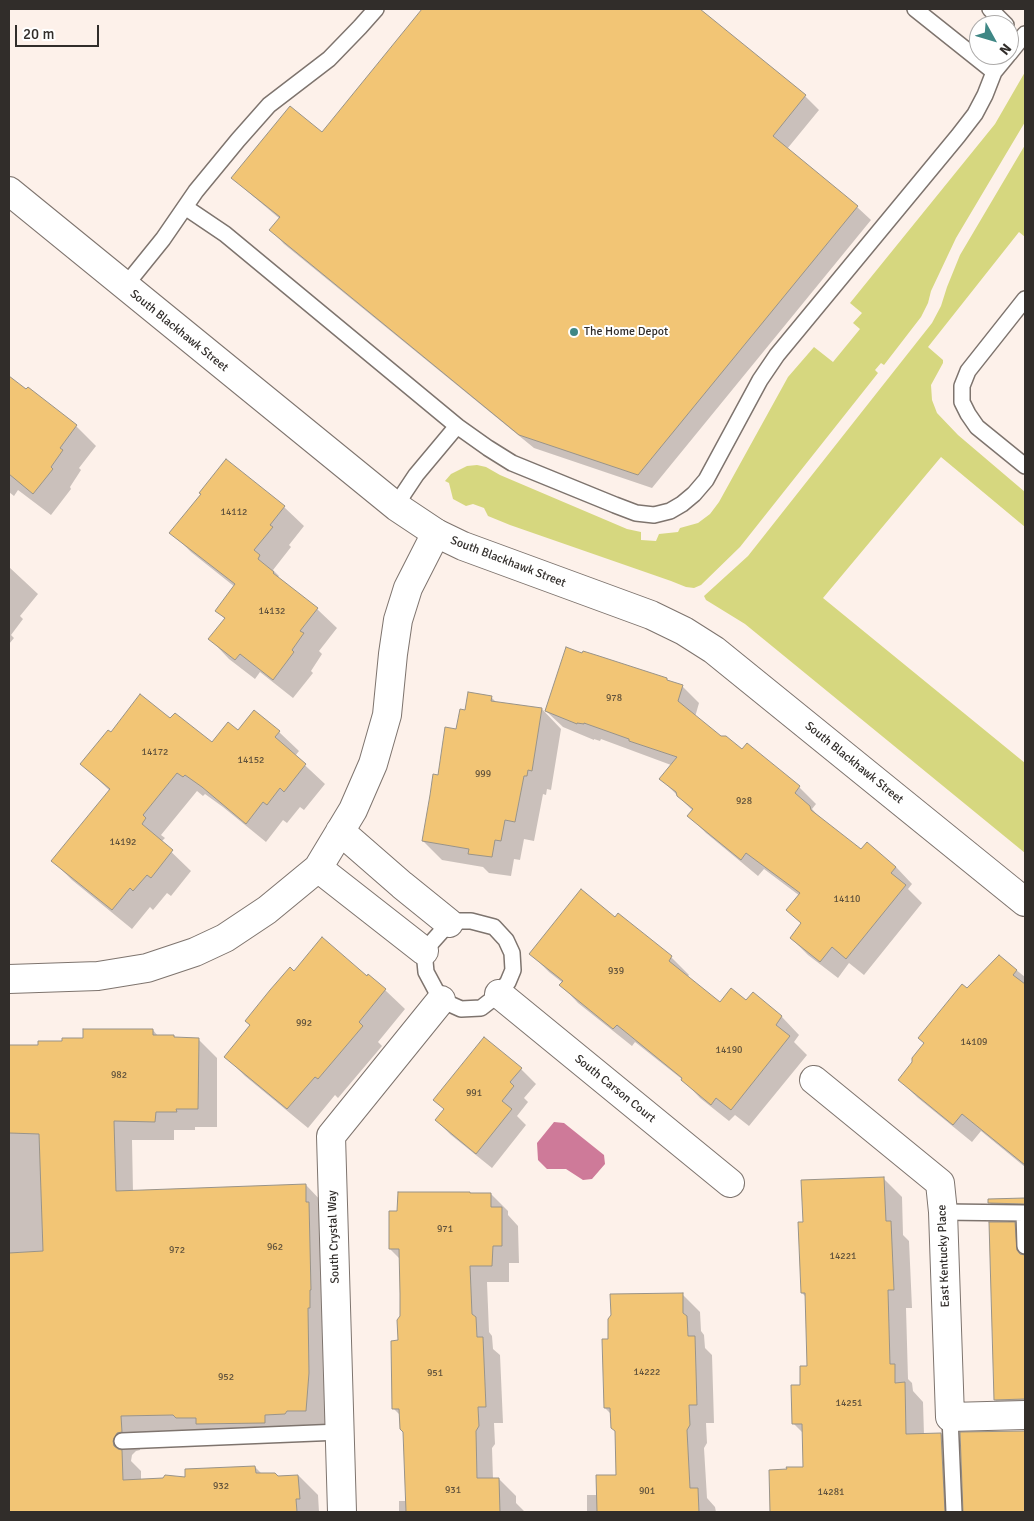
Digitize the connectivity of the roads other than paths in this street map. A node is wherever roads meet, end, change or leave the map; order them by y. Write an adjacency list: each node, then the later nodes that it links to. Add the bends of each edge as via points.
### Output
1 (376, 9): 6 (lane, via 329,59 270,105)
2 (915, 9): 4 (lane)
3 (1000, 65): 4 (lane)
4 (994, 72): 9 (lane, via 978,108 958,136 777,355 706,480 682,504 654,515 636,513 512,463)
5 (9, 191): 7 (street, South Blackhawk Street)
6 (185, 207): 7 (lane); 9 (lane, via 225,234)
7 (125, 286): 11 (street, South Blackhawk Street)
8 (1025, 299): 10 (lane, via 968,371 962,386 962,402 978,427)
9 (457, 426): 11 (lane, via 416,475)
10 (1025, 466)
11 (397, 507): 12 (street, South Blackhawk Street)
12 (436, 533): 13 (street, via 408,588 398,620 387,715 373,764); 15 (street, South Blackhawk Street, via 463,546 651,615 684,631 714,650)
13 (340, 831): 14 (street); 16 (street)
14 (318, 868): 17 (street); 18 (street, via 267,910 224,938 195,952 147,968 98,976)
15 (1025, 902)
16 (449, 923): 17 (lane); 19 (lane, via 471,921 494,927 506,940 512,953 512,970)
17 (424, 951): 20 (lane, via 426,972)
18 (9, 979)
19 (499, 994): 20 (lane, via 481,1008 461,1009); 22 (street, South Carson Court)
20 (441, 1000): 27 (street, South Crystal Way, via 331,1136)
21 (814, 1080): 23 (street, East Kentucky Place, via 940,1183)
22 (730, 1184)
23 (943, 1212): 24 (lane, via 1024,1213); 26 (street, East Kentucky Place)
24 (1025, 1246)
25 (1025, 1415): 26 (street)
26 (950, 1417): 30 (lane)
27 (340, 1432): 28 (lane); 29 (street, South Crystal Way)
28 (122, 1441)
29 (342, 1512)
30 (954, 1512)

